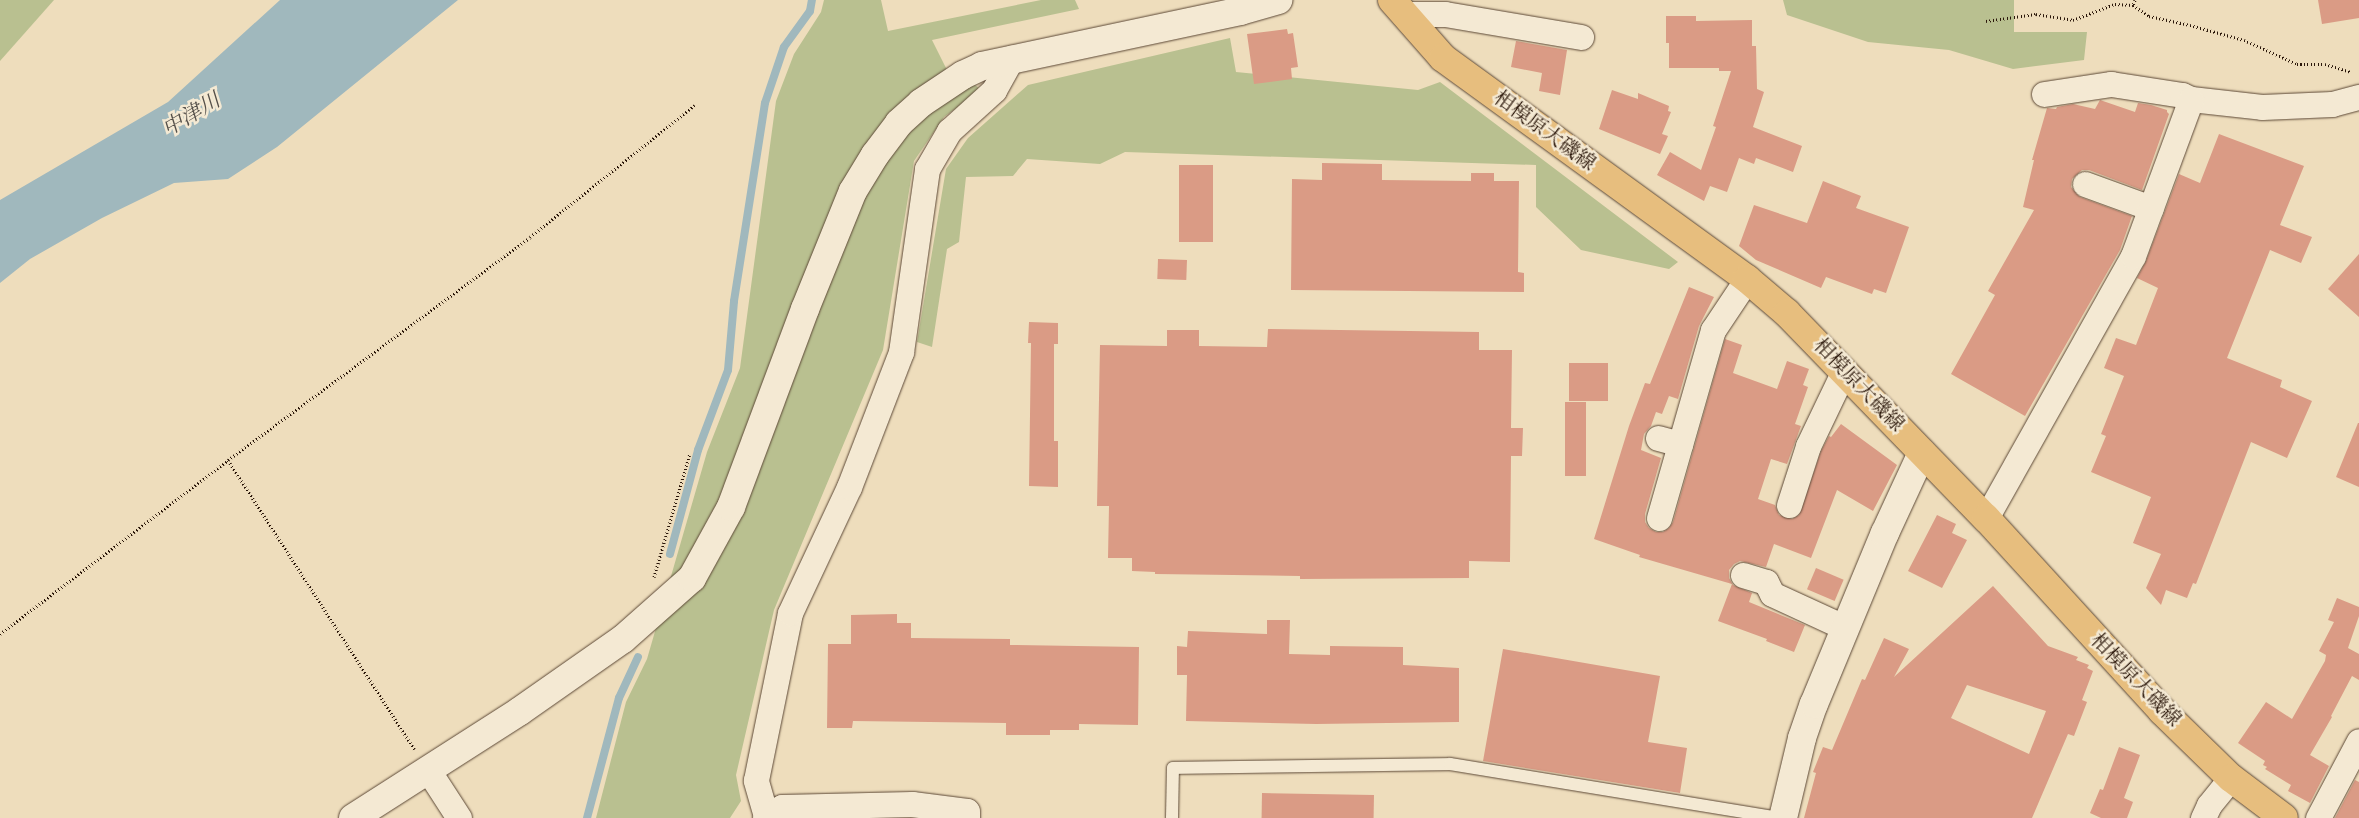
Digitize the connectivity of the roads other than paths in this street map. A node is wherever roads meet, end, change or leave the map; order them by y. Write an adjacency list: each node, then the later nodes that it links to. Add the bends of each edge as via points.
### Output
1 (1278, 0): 4 (street, via 1240,11)
2 (1398, 7): 3 (street); 10 (main road, 相模原大磯線, via 1443,58)
3 (1581, 37)
4 (1012, 58): 19 (street, via 982,66 943,87 899,123 875,155 853,191 829,249 731,507 692,578 615,644); 21 (street, via 994,90 949,131 927,169 900,352 849,487 790,613 756,780)
5 (2044, 94): 7 (street, via 2111,84)
6 (2359, 97): 7 (street, via 2332,104 2262,107)
7 (2191, 99): 9 (street)
8 (2085, 184): 9 (street)
9 (2151, 208): 15 (street, via 2133,256)
10 (1747, 279): 11 (main road, 相模原大磯線, via 1787,313); 14 (street, via 1713,330 1669,441)
11 (1844, 371): 12 (main road, 相模原大磯線); 13 (street)
12 (1922, 453): 15 (main road, 相模原大磯線); 17 (street)
13 (1787, 489)
14 (1659, 518)
15 (1986, 518): 20 (main road, 相模原大磯線, via 2162,711)
16 (1743, 575): 17 (street, via 1766,582 1769,602)
17 (1846, 628): 26 (street, via 1802,738)
18 (2359, 741): 29 (street)
19 (428, 770): 22 (street); 23 (street)
20 (2231, 778): 27 (street, via 2209,805); 28 (main road, 相模原大磯線)
21 (766, 817): 24 (street, via 782,807 912,804 967,811)
22 (353, 818)
23 (459, 818)
24 (967, 818)
25 (1172, 818): 26 (lane, via 1173,768 1450,764)
26 (1782, 818)
27 (2203, 818)
28 (2284, 818)
29 (2318, 818)

